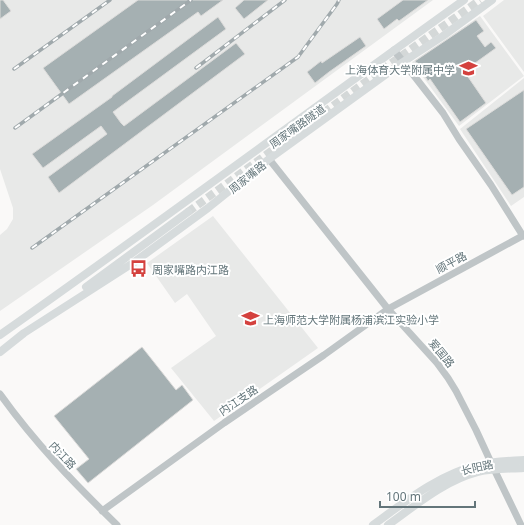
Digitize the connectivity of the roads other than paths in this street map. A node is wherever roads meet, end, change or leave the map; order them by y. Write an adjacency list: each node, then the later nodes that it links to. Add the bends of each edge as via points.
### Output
1 (464, 0): 3 (main road, 周家嘴路)
2 (492, 0): 5 (main road, 周家嘴路)
3 (394, 50): 5 (street); 7 (main road, 周家嘴路)
4 (387, 61): 7 (main road, 周家嘴路隧道)
5 (403, 62): 6 (main road, 周家嘴路); 9 (street, via 443,114)
6 (269, 159): 10 (street, 爱国路); 11 (main road, 周家嘴路, via 133,263)
7 (186, 202): 12 (main road, 周家嘴路)
8 (188, 212): 11 (main road)
9 (524, 236): 10 (street, 顺平路)
10 (388, 309): 16 (street, 爱国路, via 448,378); 18 (street, 内江支路)
11 (24, 333): 13 (main road, 周家嘴路)
12 (0, 335)
13 (0, 352)
14 (0, 394): 18 (street, 内江路, via 41,448)
15 (524, 460): 16 (main road, 长阳路)
16 (492, 466): 17 (main road, 长阳路); 20 (main road, 长阳路, via 457,471 434,482); 21 (main road, 长阳路, via 447,484); 22 (street, 爱国路)
17 (524, 468)
18 (102, 511): 19 (street, 内江路)
19 (117, 525)
20 (373, 525)
21 (388, 525)
22 (521, 525)

